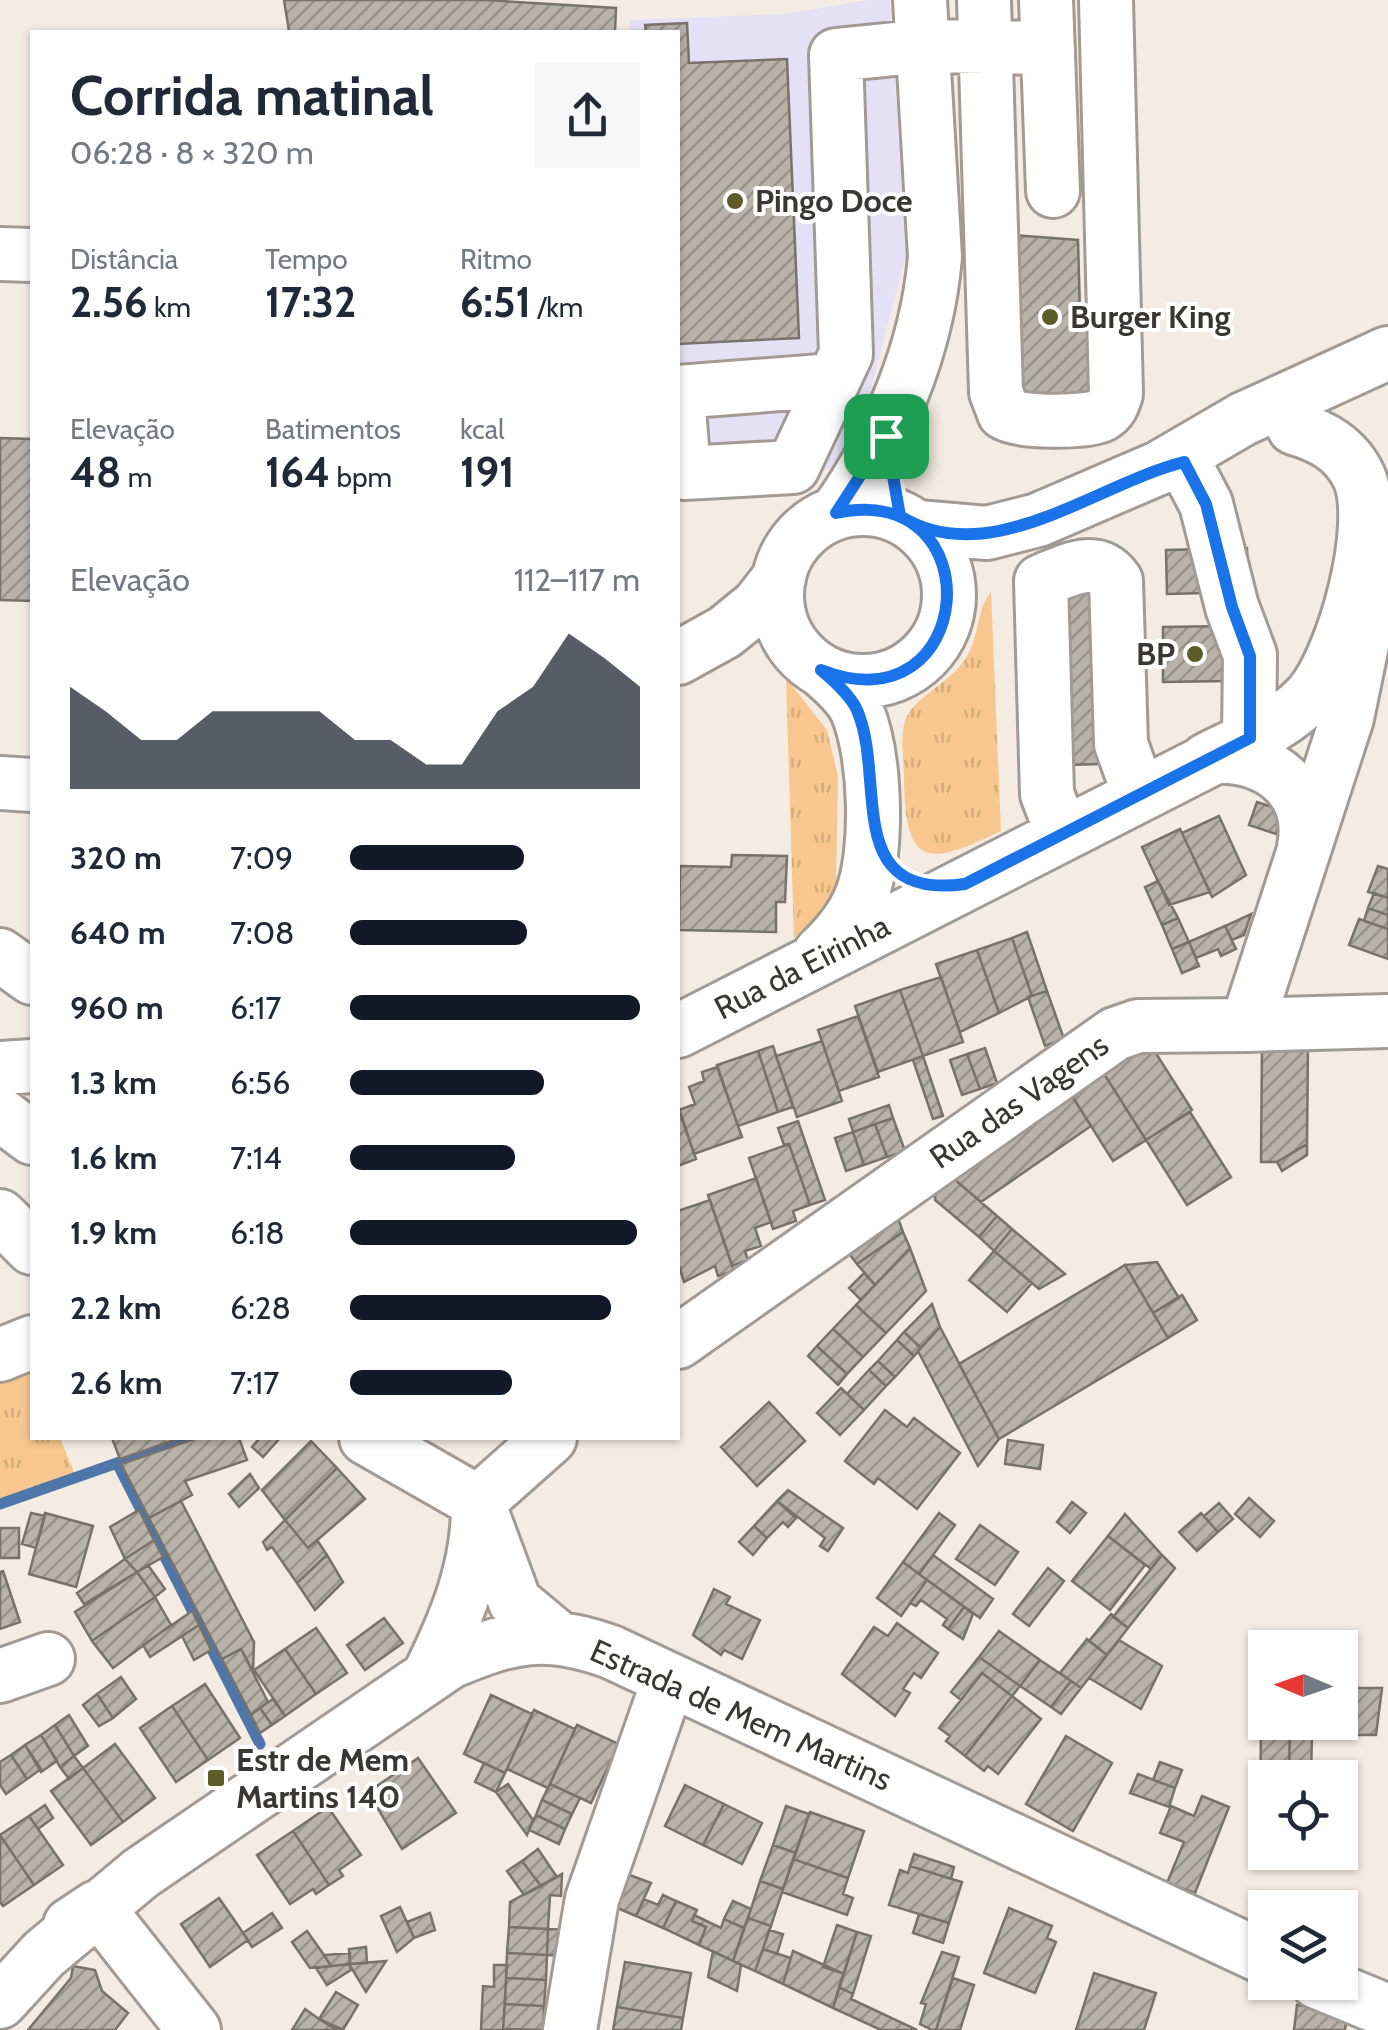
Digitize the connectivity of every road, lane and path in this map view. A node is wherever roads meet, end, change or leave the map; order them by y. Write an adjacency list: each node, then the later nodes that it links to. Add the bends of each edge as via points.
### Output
1 (1106, 0): 5 (street)
2 (922, 23): 3 (street); 11 (street, via 836,55 846,354); 16 (street, via 932,296)
3 (985, 23): 4 (street); 7 (street)
4 (1047, 24): 6 (street)
5 (1112, 188): 6 (street); 7 (street, via 1111,408 1096,417 1021,421 1004,413 996,392)
6 (1053, 191): 7 (street)
7 (990, 194)
8 (0, 254): 9 (street)
9 (30, 255)
10 (1388, 353): 17 (street, via 1243,419)
11 (834, 380): 13 (street); 14 (street, via 793,467 684,473)
12 (1388, 390): 15 (street)
13 (680, 394)
14 (680, 420)
15 (1294, 428): 17 (street); 28 (street, via 1315,434 1349,460 1366,500 1365,522 1331,664 1299,707)
16 (886, 436): 18 (street); 21 (street)
17 (1172, 465): 20 (street); 28 (street, via 1206,504 1250,656)
18 (836, 513): 21 (street, via 857,508); 22 (street, via 799,538)
19 (1388, 518): 36 (street, via 1346,718)
20 (1038, 520): 21 (street, via 987,533); 23 (street, via 967,575)
21 (908, 522): 23 (street, via 934,544 944,565)
22 (779, 578): 24 (street, via 725,632); 26 (street, via 782,618)
23 (948, 612): 27 (street, via 930,648)
24 (680, 659)
25 (680, 660): 26 (street, via 732,652)
26 (810, 662): 27 (street, via 846,680); 29 (street, via 856,709)
27 (900, 674): 29 (street, via 880,704)
28 (1250, 738): 30 (street)
29 (866, 746): 34 (street)
30 (1197, 764): 33 (street, Rua da Eirinha); 36 (street, Rua da Eirinha, via 1235,756 1272,768 1298,796 1306,834)
31 (0, 783): 32 (street)
32 (30, 784)
33 (1138, 794): 35 (street, Rua da Eirinha); 35 (street, via 1121,744 1116,580 1097,566 1081,565 1041,581 1047,794)
34 (871, 818): 37 (street, via 882,853 908,878); 41 (street, via 871,862 854,911 822,952)
35 (1062, 833): 37 (street, Rua da Eirinha)
36 (1302, 854): 44 (street)
37 (965, 884): 41 (street, Rua da Eirinha)
38 (30, 934): 39 (street)
39 (0, 937)
40 (0, 954): 42 (street)
41 (790, 973): 45 (street, Rua da Eirinha)
42 (30, 976)
43 (1388, 1020): 44 (street, Rua das Vagens)
44 (1247, 1025): 52 (street, Rua das Vagens, via 1138,1026 1115,1034)
45 (680, 1030)
46 (30, 1066): 47 (street)
47 (0, 1068)
48 (0, 1114): 49 (street)
49 (30, 1136)
50 (0, 1216): 51 (street)
51 (30, 1246)
52 (680, 1341)
53 (30, 1343): 54 (street)
54 (0, 1355)
55 (370, 1440): 57 (street)
56 (548, 1440): 57 (street)
57 (478, 1502): 58 (street, via 506,1587); 59 (street, via 479,1538 456,1620)
58 (557, 1637): 59 (street, Estrada de Mem Martins, via 501,1640); 60 (street, Estrada de Mem Martins, via 598,1647)
59 (428, 1677): 61 (street, Estrada de Mem Martins)
60 (668, 1679): 62 (street, Estrada de Mem Martins); 68 (street, via 592,1899)
61 (97, 1907): 63 (street); 65 (street, Estrada de Mem Martins); 67 (street)
62 (1248, 1950)
63 (0, 1965)
64 (1358, 1999): 66 (street)
65 (0, 2002)
66 (1388, 2011)
67 (194, 2030)
68 (570, 2030)

